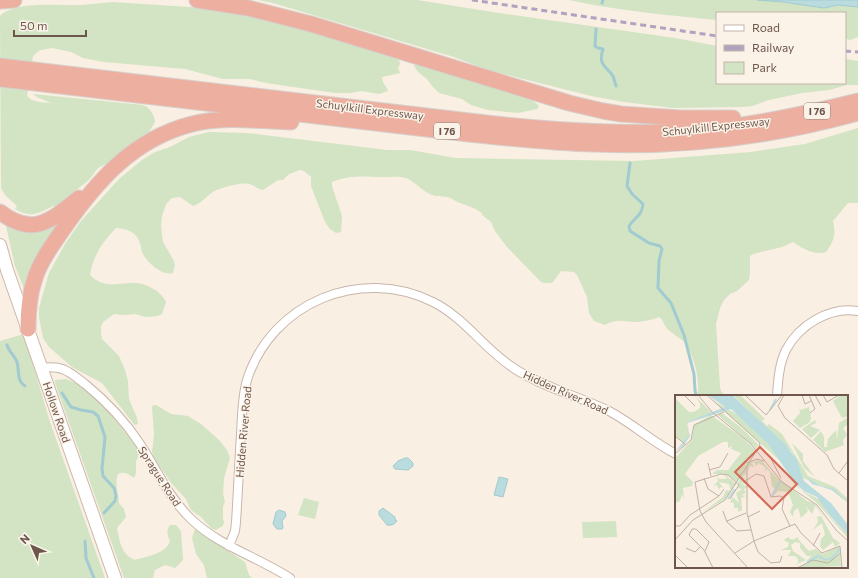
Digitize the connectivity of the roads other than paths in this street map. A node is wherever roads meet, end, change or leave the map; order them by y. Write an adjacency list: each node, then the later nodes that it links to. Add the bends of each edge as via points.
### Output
1 (14, 0): 3 (highway)
2 (197, 0): 9 (highway, via 248,8 305,22 603,111 680,118)
3 (0, 1)
4 (0, 66): 5 (highway, Schuylkill Expressway / I 76)
5 (36, 76): 6 (highway, Schuylkill Expressway / I 76); 9 (highway, Schuylkill Expressway / I 76, via 567,130 672,132); 10 (highway, Schuylkill Expressway / I 76)
6 (0, 79)
7 (858, 100): 9 (highway, Schuylkill Expressway / I 76)
8 (858, 113): 10 (highway, Schuylkill Expressway / I 76, via 768,134 661,145 539,141)
9 (776, 120)
10 (408, 127): 11 (highway, via 225,119 207,121 176,129 150,140 124,157)
11 (99, 182): 12 (highway, via 64,211 40,224 18,223); 15 (highway, via 42,261 30,292)
12 (0, 212)
13 (0, 246): 15 (main road, Hollow Road)
14 (858, 311): 17 (street, via 843,310 824,316 799,332 786,350 782,361)
15 (28, 329): 16 (main road, Hollow Road)
16 (41, 368): 19 (street, Sprague Road, via 63,369 101,398 131,432 182,510 200,527); 20 (main road, Hollow Road)
17 (777, 395)
18 (675, 453): 19 (street, Hidden River Road, via 611,412 544,385 514,369 453,315 433,302 396,289 374,287 349,290 313,302 290,318 274,332 254,364 244,394 236,522)
19 (229, 546): 21 (street, Sprague Road)
20 (115, 578)
21 (290, 578)

